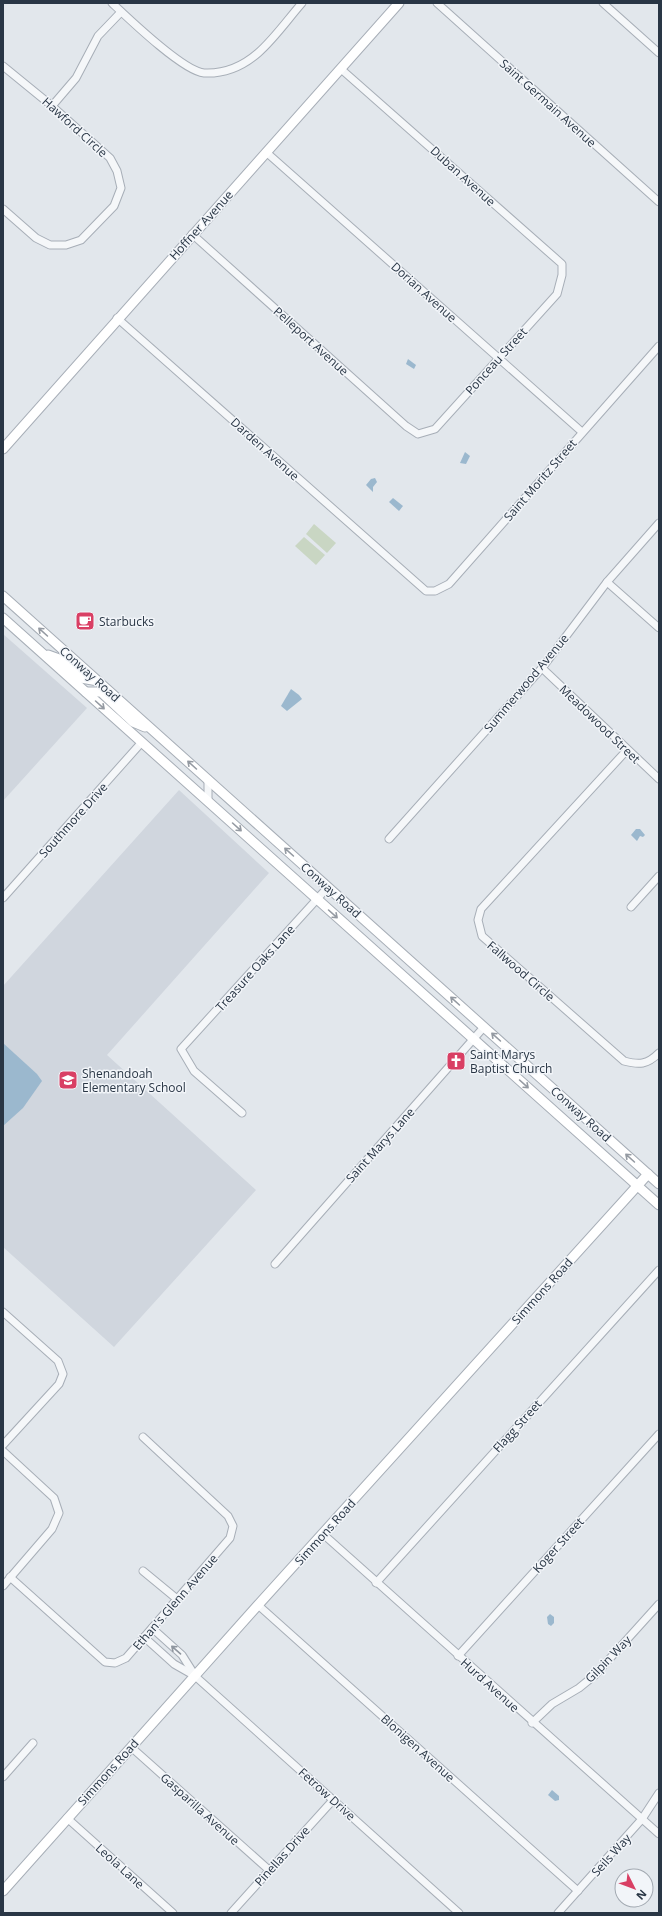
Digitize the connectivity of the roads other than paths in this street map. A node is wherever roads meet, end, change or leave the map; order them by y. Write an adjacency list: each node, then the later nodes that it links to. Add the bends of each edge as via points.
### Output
1 (112, 3): 6 (street)
2 (302, 3): 6 (street, via 258,53 241,65 225,71 204,73 192,69 169,53)
3 (399, 3): 9 (main road, Hoffner Avenue)
4 (437, 3): 12 (street, Saint Germain Avenue)
5 (603, 3): 7 (street)
6 (121, 12): 10 (street, via 98,36 76,78)
7 (659, 53)
8 (3, 66): 10 (street, Hawford Circle)
9 (341, 69): 11 (main road, Hoffner Avenue); 15 (street, Duban Avenue, via 562,264)
10 (52, 106): 13 (street, Hawford Circle, via 110,158 118,171 121,188 114,206 81,240 66,245 50,245 36,238)
11 (266, 152): 14 (main road, Hoffner Avenue); 18 (street, Dorian Avenue)
12 (659, 202)
13 (3, 209)
14 (192, 234): 16 (main road, Hoffner Avenue); 19 (street, Pelleport Avenue, via 406,426 418,434)
15 (557, 294): 18 (street, Ponceau Street)
16 (117, 318): 21 (main road, Hoffner Avenue); 23 (street, Darden Avenue)
17 (659, 346): 20 (street, Saint Moritz Street)
18 (498, 358): 19 (street, Ponceau Street); 20 (street, Dorian Avenue)
19 (435, 429)
20 (582, 432): 23 (street, Saint Moritz Street, via 449,584 426,591)
21 (3, 449)
22 (659, 523): 24 (street, Summerwood Avenue)
23 (413, 581)
24 (607, 582): 27 (street); 29 (street, Summerwood Avenue)
25 (3, 596): 30 (main road, Conway Road, one-way to 25)
26 (3, 618): 28 (main road, Conway Road)
27 (659, 628)
28 (39, 651): 30 (main road, via 59,659 81,678); 31 (main road, Conway Road)
29 (542, 668): 34 (street, Meadowood Street); 39 (street, Summerwood Avenue)
30 (98, 681): 32 (main road, Conway Road)
31 (86, 692): 32 (main road, via 101,692 133,722); 33 (main road, Conway Road, one-way to 33)
32 (155, 732): 35 (main road, Conway Road, one-way to 32)
33 (142, 742): 38 (main road, Conway Road); 42 (street, Southmore Drive)
34 (627, 750): 36 (street, Meadowood Street); 47 (street, Fallwood Circle, via 482,909 478,920 482,936 624,1061 637,1065 652,1060)
35 (208, 779): 37 (main road, Conway Road); 38 (street)
36 (659, 779)
37 (221, 791): 38 (street); 41 (main road, Conway Road, one-way to 37)
38 (208, 801): 43 (main road, Conway Road, one-way to 43)
39 (389, 839)
40 (659, 876): 44 (street)
41 (328, 888): 43 (street, Treasure Oaks Lane); 45 (main road, Conway Road, one-way to 41)
42 (3, 898)
43 (318, 899): 46 (main road, Conway Road, one-way to 46); 48 (street, Treasure Oaks Lane, via 181,1049 194,1071)
44 (631, 908)
45 (484, 1027): 46 (street, Saint Marys Lane); 49 (main road, Conway Road, one-way to 45)
46 (474, 1039): 51 (main road, Conway Road, one-way to 51); 53 (street, Saint Marys Lane)
47 (659, 1053)
48 (242, 1113)
49 (648, 1174): 50 (main road, Conway Road); 51 (main road, Simmons Road)
50 (659, 1184)
51 (638, 1186): 52 (main road, Conway Road); 60 (main road, Simmons Road)
52 (659, 1205)
53 (275, 1264)
54 (659, 1270): 63 (street, Flagg Street)
55 (3, 1312): 58 (street, via 58,1361 63,1374 59,1384)
56 (659, 1434): 70 (street, Koger Street)
57 (143, 1437): 65 (street, Ethan's Glenn Avenue, via 228,1516 232,1526 230,1538)
58 (3, 1445)
59 (3, 1450): 62 (street, via 54,1498 60,1513 52,1530)
60 (323, 1534): 63 (street, Hurd Avenue); 67 (main road, Simmons Road)
61 (144, 1572): 65 (street)
62 (10, 1577): 64 (street); 69 (street, Ethan's Glenn Avenue, via 105,1662 115,1663 126,1658)
63 (376, 1583): 70 (street, Hurd Avenue)
64 (3, 1586)
65 (177, 1599): 68 (street, Ethan's Glenn Avenue)
66 (659, 1604): 72 (street, Gilpin Way, via 595,1675 552,1704)
67 (258, 1606): 71 (main road, Simmons Road); 83 (street, Blonigen Avenue)
68 (152, 1628): 69 (street, Ethan's Glenn Avenue); 71 (street, one-way to 68, via 182,1655)
69 (144, 1637): 71 (street, via 174,1664)
70 (458, 1656): 72 (street, Hurd Avenue)
71 (195, 1676): 74 (main road, Simmons Road); 77 (street, Fetrow Drive)
72 (532, 1723): 79 (street, Hurd Avenue)
73 (33, 1743): 75 (street)
74 (131, 1747): 78 (main road, Simmons Road); 81 (street, Gasparilla Avenue)
75 (3, 1777)
76 (659, 1794): 79 (street, Seils Way)
77 (333, 1800): 81 (street, Pinellas Drive); 86 (street, Fetrow Drive)
78 (67, 1818): 82 (main road, Simmons Road); 84 (street, Leola Lane)
79 (642, 1819): 80 (street, Hurd Avenue); 83 (street, Seils Way)
80 (659, 1834)
81 (269, 1870): 85 (street, Pinellas Drive)
82 (3, 1891)
83 (578, 1891): 87 (street, Seils Way)
84 (173, 1913)
85 (231, 1913)
86 (459, 1913)
87 (558, 1913)

